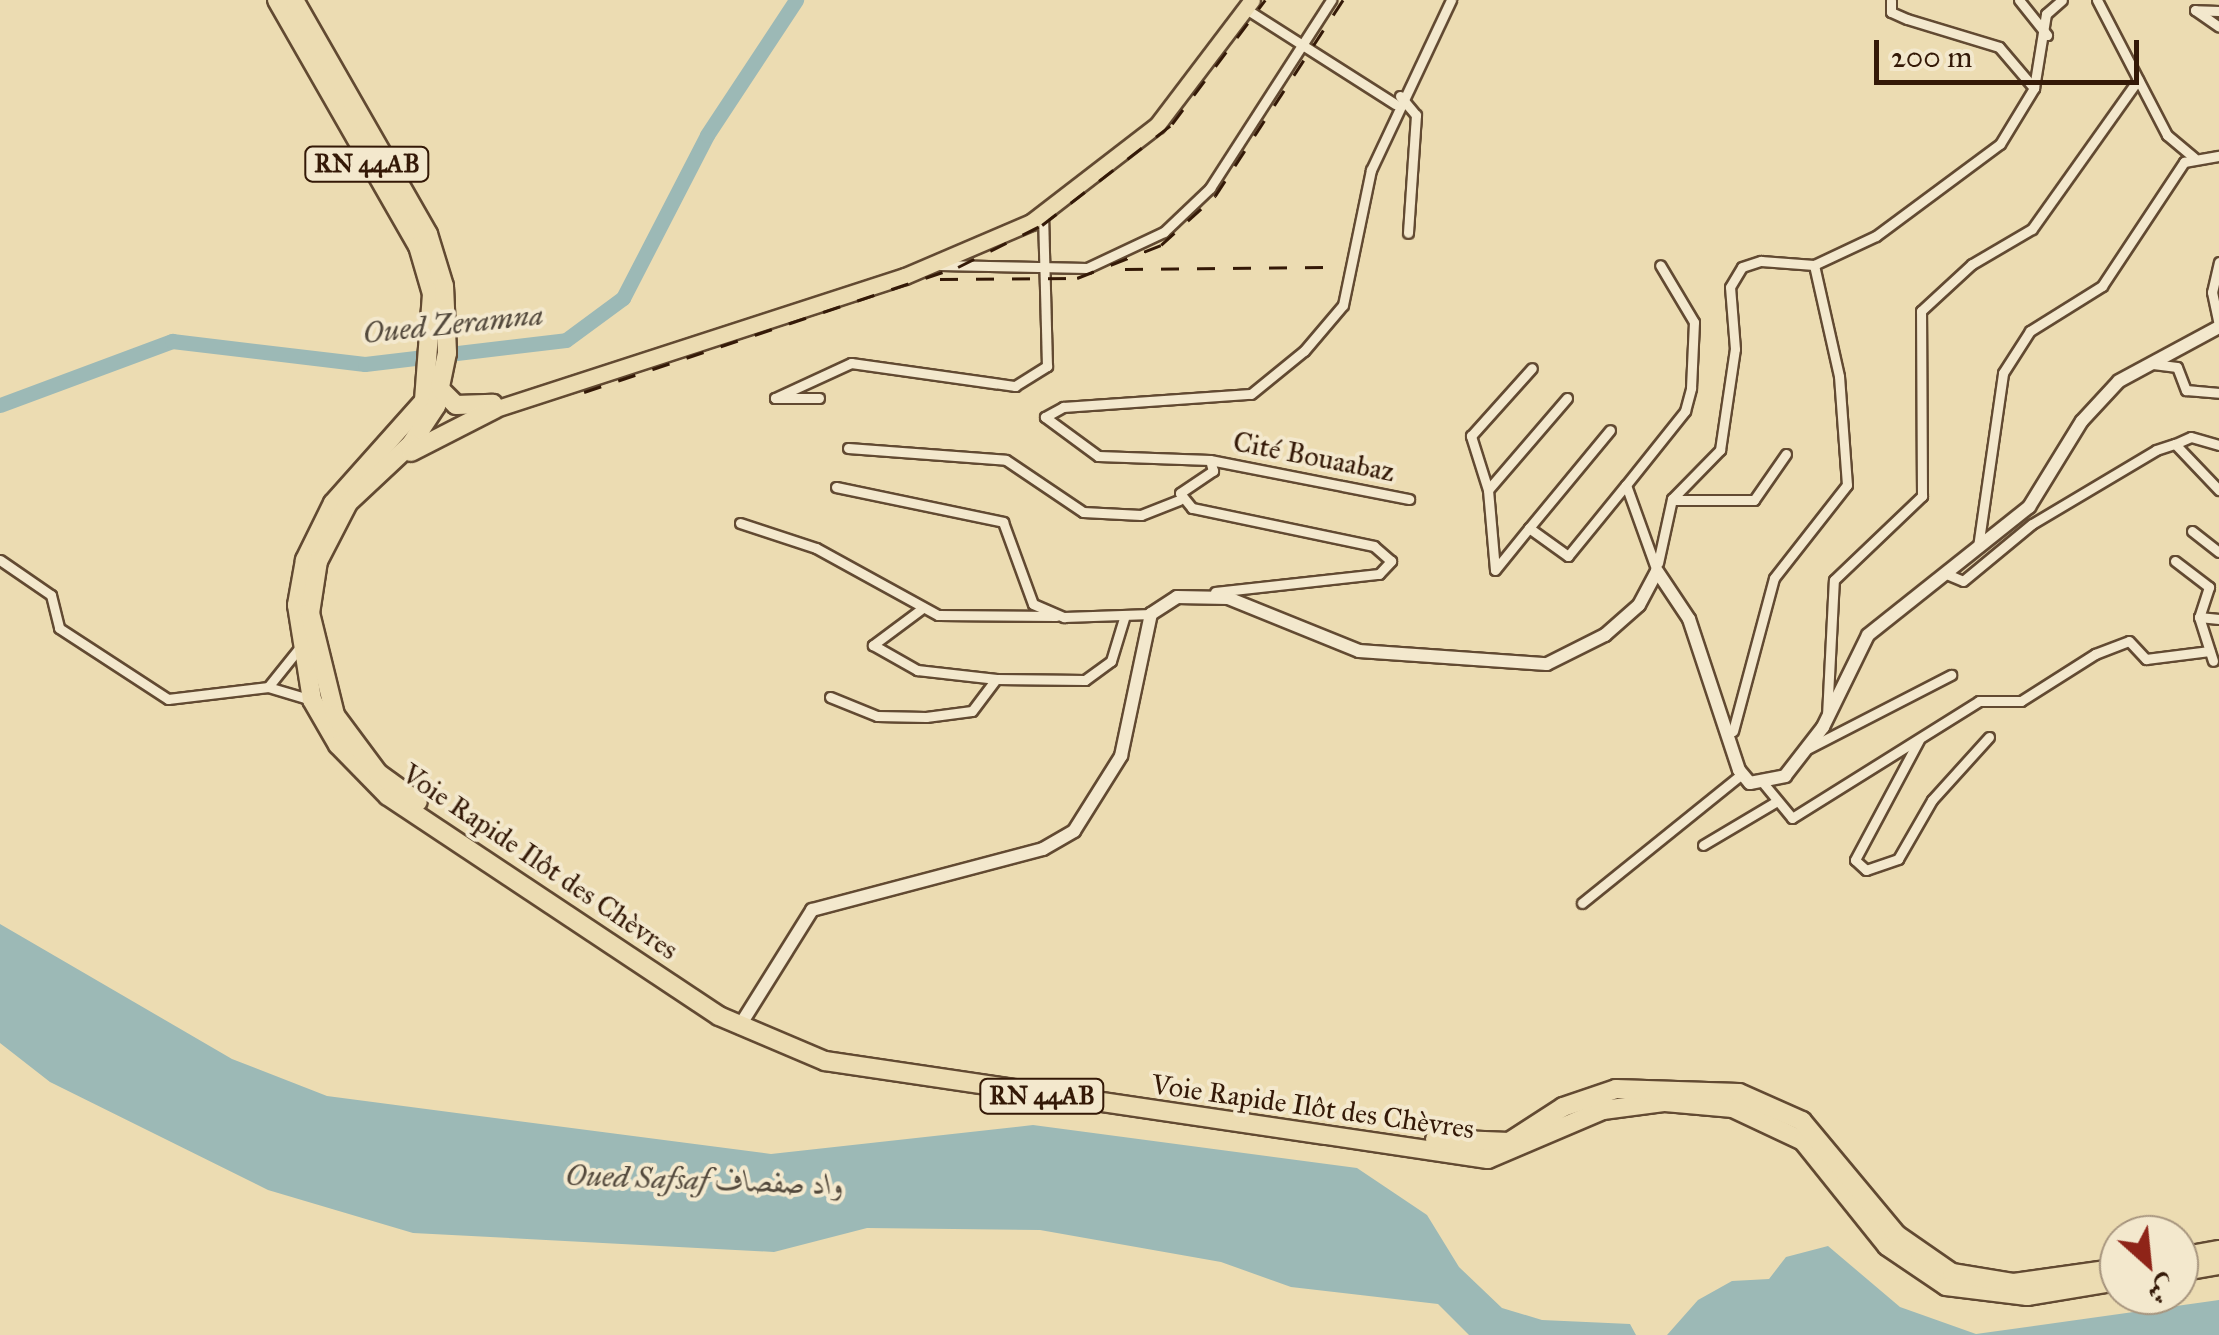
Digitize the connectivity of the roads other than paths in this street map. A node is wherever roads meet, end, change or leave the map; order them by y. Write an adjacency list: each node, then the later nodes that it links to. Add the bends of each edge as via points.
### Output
1 (277, 0): 27 (highway, RN 44AB, via 418,246)
2 (294, 0): 27 (highway, RN 44AB, via 428,234)
3 (1330, 0): 13 (street)
4 (1451, 0): 16 (street)
5 (1891, 0): 15 (street, via 1891,12 1907,19 1999,47)
6 (2019, 0): 12 (street)
7 (2062, 0): 12 (street, via 2046,14)
8 (2097, 0): 14 (street)
9 (1249, 4): 13 (street); 19 (main road, via 1157,125)
10 (2219, 11): 11 (street, via 2195,10)
11 (2219, 27)
12 (2048, 37): 15 (street)
13 (1302, 44): 16 (street); 25 (street, via 1187,213 1114,259)
14 (2138, 80): 18 (street, via 2167,135); 72 (street, via 2032,228 1972,264 1921,312 1922,496 1834,580)
15 (2034, 88): 23 (street, via 1987,158 1876,236)
16 (1398, 100): 20 (street, via 1416,115); 41 (street, Cité Bouaabaz, via 1371,170 1343,305 1268,384 1251,394 1062,407 1045,417 1098,456)
17 (2219, 156): 18 (street)
18 (2194, 158): 53 (street, via 2102,286 2030,332 2003,373)
19 (1042, 214): 22 (main road); 25 (street)
20 (1408, 232)
21 (2219, 262): 26 (street, via 2212,292)
22 (937, 264): 25 (street); 34 (main road, via 576,385)
23 (1814, 264): 49 (street, via 1761,261 1742,267 1730,287 1735,349 1720,450); 73 (street, via 1838,376 1847,485 1774,578)
24 (1660, 265): 43 (street, via 1694,322 1690,388 1686,411)
25 (1042, 271): 32 (street, via 1048,366 1032,378 1015,386 852,363 775,398)
26 (2216, 330): 28 (street)
27 (441, 334): 30 (highway, RN 44AB)
28 (2146, 363): 31 (street, via 2177,367 2186,390); 53 (street, via 2082,421 2028,507)
29 (1532, 368): 45 (street, via 1471,436)
30 (438, 386): 34 (highway, via 456,404); 35 (highway, RN 44AB)
31 (2219, 394)
32 (819, 398)
33 (1567, 398): 45 (street)
34 (494, 406): 35 (highway); 42 (highway)
35 (413, 426): 42 (highway, Voie Rapide Ilôt des Chèvres / RN 44AB); 66 (highway, Voie Rapide Ilôt des Chèvres / RN 44AB, via 356,475 316,530 297,605)
36 (1610, 430): 51 (street)
37 (2176, 444): 38 (street, via 2191,437); 46 (street); 58 (street, via 2085,488 1963,580)
38 (2219, 445)
39 (848, 448): 48 (street, via 1006,460 1084,512 1140,515)
40 (1786, 454): 49 (street, via 1754,500)
41 (1210, 460): 47 (street, Cité Bouaabaz); 48 (street, via 1215,468)
42 (367, 480): 82 (highway, Voie Rapide Ilôt des Chèvres / RN 44AB, via 318,561 310,613 319,678 355,747 408,795)
43 (1626, 485): 51 (street, via 1568,556); 57 (street)
44 (836, 487): 63 (street, via 1003,522 1033,604)
45 (1488, 490): 51 (street, via 1495,570)
46 (2219, 490)
47 (1409, 498)
48 (1180, 500): 59 (street, via 1374,546 1391,561 1379,574)
49 (1672, 500): 57 (street)
50 (740, 523): 60 (street, via 816,548)
51 (1529, 528)
52 (2192, 531): 54 (street)
53 (1978, 550): 58 (street)
54 (2219, 552)
55 (0, 560): 69 (street, via 52,595 59,628 168,699)
56 (2174, 561): 64 (street, via 2209,587)
57 (1658, 571): 59 (street, via 1639,605 1606,635 1548,664 1359,652 1292,618); 73 (street, via 1690,619)
58 (1949, 575): 72 (street, via 1868,635)
59 (1194, 594): 61 (street)
60 (920, 610): 63 (street); 68 (street, via 872,645 917,670)
61 (1151, 614): 62 (street); 82 (street, via 1121,756 1074,831 1043,849 812,910)
62 (1125, 615): 63 (street); 68 (street, via 1111,661 1085,680)
63 (1064, 617)
64 (2199, 617): 65 (street); 74 (street, via 2212,656 2146,659 2129,641 2021,701 1979,700)
65 (2219, 619)
66 (300, 647): 69 (street); 71 (highway, Voie Rapide Ilôt des Chèvres / RN 44AB)
67 (1951, 675): 76 (street)
68 (996, 679): 70 (street, via 972,711 926,718 877,716)
69 (268, 687): 71 (street)
70 (830, 697)
71 (312, 700): 82 (highway, Voie Rapide Ilôt des Chèvres / RN 44AB, via 338,745 388,796)
72 (1827, 718): 76 (street)
73 (1732, 731): 77 (street)
74 (1921, 738): 75 (street, via 1855,860 1866,870 1898,858 1932,800); 79 (street, via 1792,818)
75 (1989, 738)
76 (1806, 749): 78 (street, via 1786,776)
77 (1742, 774): 78 (street); 81 (street)
78 (1764, 784): 79 (street)
79 (1778, 801): 80 (street)
80 (1703, 845)
81 (1582, 903)
82 (741, 1022): 83 (highway, Voie Rapide Ilôt des Chèvres / RN 44AB, via 838,1053 1477,1145 1510,1142 1563,1106 1616,1088 1739,1093 1802,1121 1896,1236 1952,1273 2014,1284); 84 (highway, Voie Rapide Ilôt des Chèvres / RN 44AB, via 824,1061 1488,1160 1603,1110 1665,1102 1733,1108 1803,1141 1888,1246 1946,1286 2000,1296)
83 (2099, 1271)
84 (2099, 1284)

